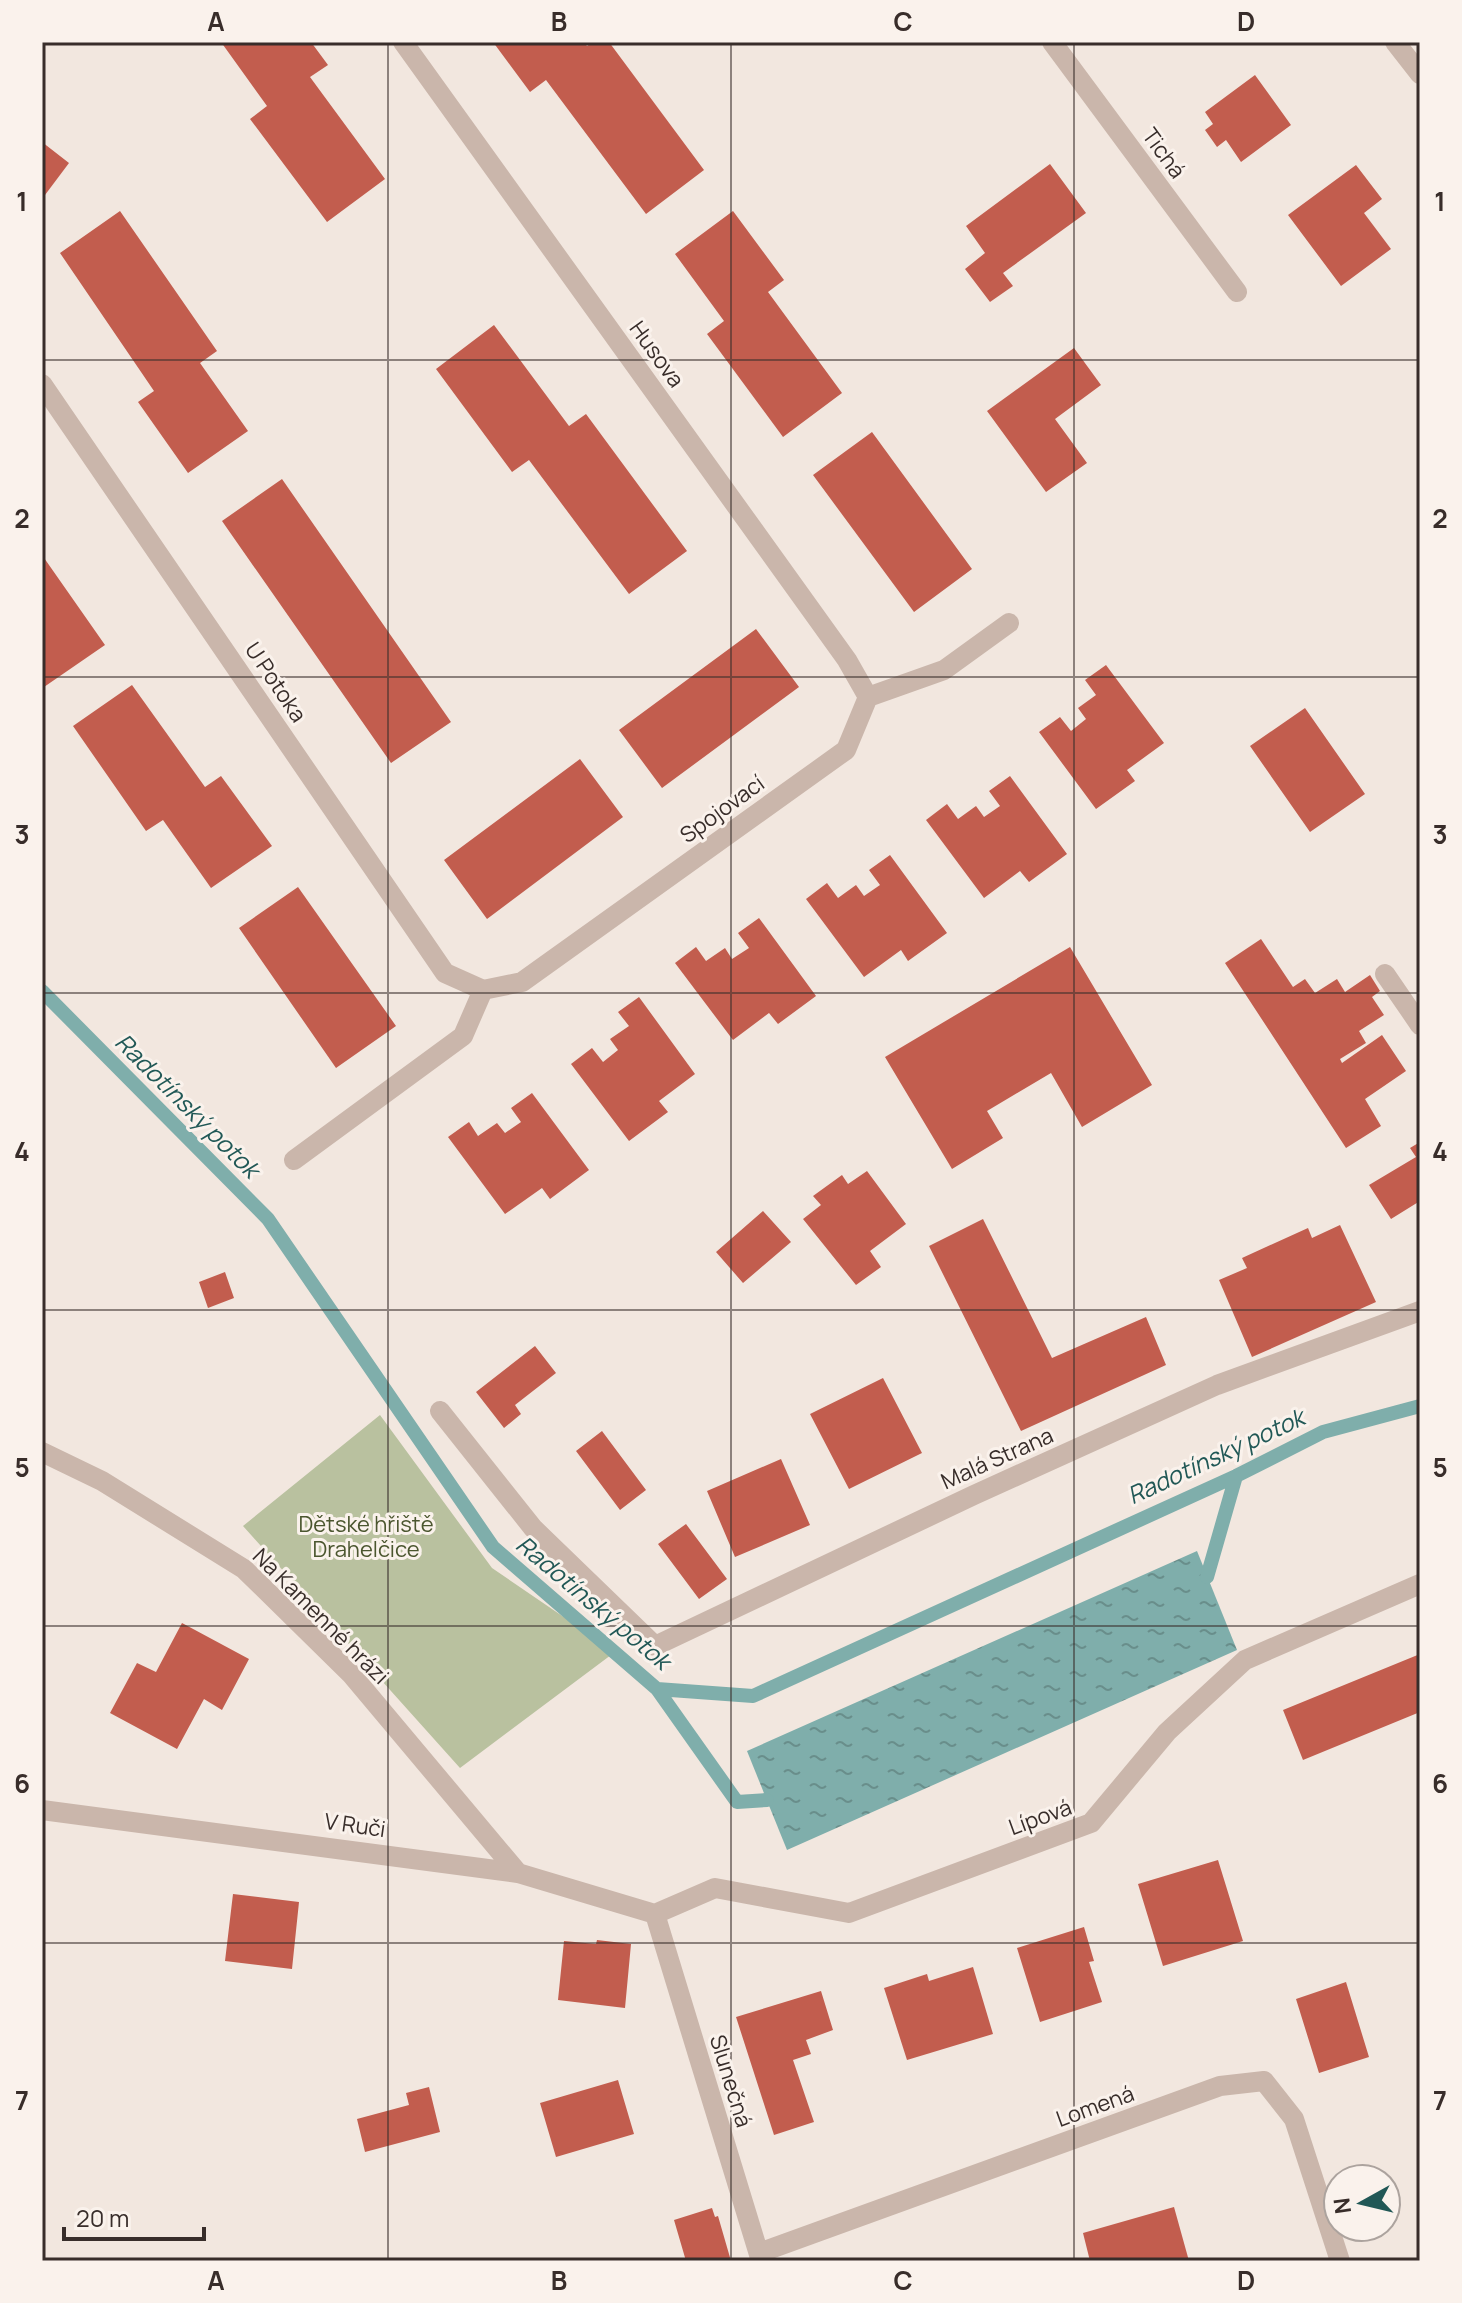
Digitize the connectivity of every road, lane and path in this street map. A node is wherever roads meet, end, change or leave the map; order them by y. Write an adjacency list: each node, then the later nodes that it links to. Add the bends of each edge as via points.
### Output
1 (403, 42): 8 (street, Husova, via 847,660)
2 (1052, 42): 5 (street, Tichá)
3 (1395, 42): 4 (street)
4 (1420, 74)
5 (1237, 292)
6 (42, 384): 10 (street, U Potoka, via 445,973)
7 (1009, 623): 8 (street, via 944,670)
8 (868, 697): 10 (street, Spojovací, via 846,750 522,982)
9 (1385, 974): 11 (street)
10 (483, 990): 12 (street, via 463,1036)
11 (1420, 1025)
12 (294, 1160)
13 (1420, 1311): 14 (street, Malá Strana, via 1217,1385 655,1646 533,1528)
14 (440, 1411)
15 (42, 1452): 18 (street, Na Kamenné hrázi, via 102,1481 244,1569 351,1674)
16 (1420, 1584): 19 (street, Lípová, via 1245,1660 1167,1732 1091,1823 849,1913 715,1888)
17 (42, 1810): 18 (street, V Ruči)
18 (518, 1873): 19 (street, V Ruči)
19 (655, 1914): 20 (street, Slunečná)
20 (760, 2257): 21 (street, Lomená, via 1220,2086 1264,2081 1294,2119)
21 (1340, 2261)

